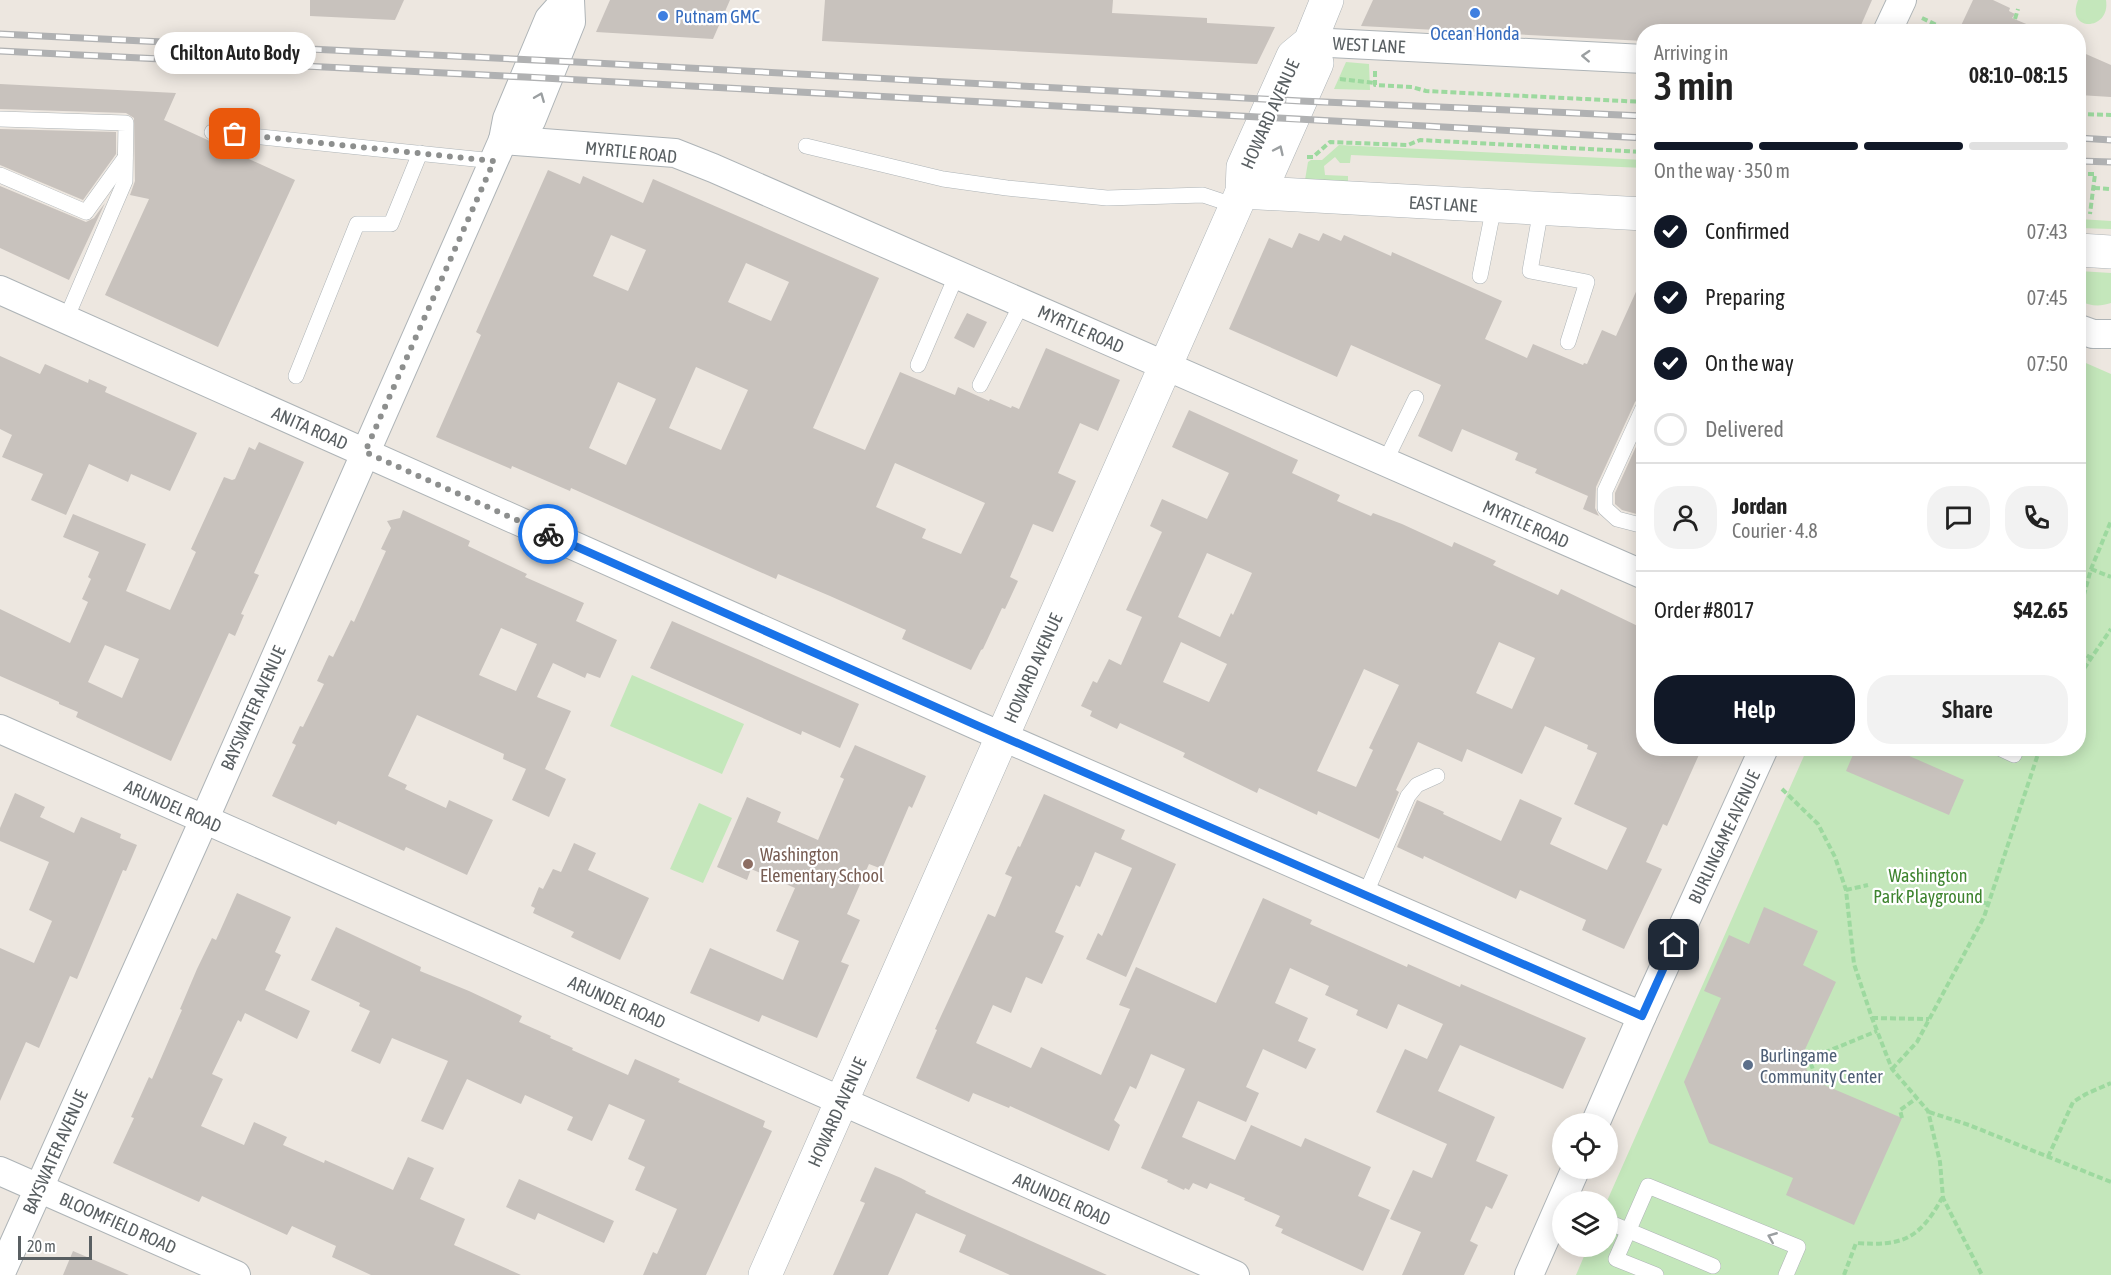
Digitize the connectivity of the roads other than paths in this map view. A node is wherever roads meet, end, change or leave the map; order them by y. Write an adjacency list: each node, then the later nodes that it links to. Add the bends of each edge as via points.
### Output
1 (568, 0): 10 (street, via 571,22 531,120)
2 (1327, 0): 5 (street, HOWARD AVENUE)
3 (1910, 8): 4 (street)
4 (1895, 24)
5 (1310, 42): 6 (street, WEST LANE, one-way to 5); 14 (street, HOWARD AVENUE, via 1317,63 1293,120 1267,176)
6 (1636, 59)
7 (0, 119): 12 (lane, via 126,123)
8 (212, 132): 11 (lane)
9 (806, 146): 14 (lane, via 943,179 1007,188 1107,198 1203,195)
10 (499, 151): 11 (lane); 20 (street, MYRTLE ROAD, via 675,153); 34 (street, BAYSWATER AVENUE)
11 (420, 153): 30 (lane, via 391,224 357,224)
12 (125, 158): 13 (lane, via 86,212); 24 (lane, via 125,181)
13 (0, 175)
14 (1239, 199): 15 (street, EAST LANE); 29 (street, HOWARD AVENUE)
15 (1494, 206): 16 (street, EAST LANE); 21 (lane)
16 (1541, 209): 17 (street, EAST LANE); 27 (lane, via 1530,271 1587,282)
17 (1636, 214)
18 (2086, 250): 19 (street)
19 (2111, 252)
20 (957, 274): 23 (street, MYRTLE ROAD); 28 (lane)
21 (1480, 276)
22 (0, 290): 24 (street, ANITA ROAD)
23 (1022, 303): 29 (street, MYRTLE ROAD); 31 (lane)
24 (66, 319): 34 (street, ANITA ROAD)
25 (2086, 332): 26 (street)
26 (2111, 334)
27 (1568, 342)
28 (918, 365)
29 (1165, 365): 35 (street, MYRTLE ROAD); 39 (street, HOWARD AVENUE)
30 (296, 376)
31 (980, 385)
32 (1416, 398): 35 (lane)
33 (1636, 423): 36 (lane, via 1605,491 1605,508 1617,519)
34 (365, 452): 39 (street, ANITA ROAD); 42 (street, BAYSWATER AVENUE)
35 (1385, 462): 37 (street, MYRTLE ROAD)
36 (1636, 523)
37 (1636, 572)
38 (0, 729): 42 (street, ARUNDEL ROAD)
39 (1003, 737): 43 (street, ANITA ROAD); 45 (street, HOWARD AVENUE)
40 (1760, 756): 44 (street, BURLINGAME AVENUE)
41 (1437, 776): 43 (lane, via 1417,785 1408,796)
42 (204, 820): 45 (street, ARUNDEL ROAD); 48 (street, BAYSWATER AVENUE)
43 (1365, 895): 44 (street, ANITA ROAD)
44 (1642, 1016): 46 (street, BURLINGAME AVENUE)
45 (841, 1101): 55 (street, HOWARD AVENUE); 56 (street, ARUNDEL ROAD)
46 (1600, 1113)
47 (0, 1171): 48 (street, BLOOMFIELD ROAD)
48 (39, 1188): 53 (street, BAYSWATER AVENUE); 54 (street, BLOOMFIELD ROAD)
49 (1552, 1225): 57 (street)
50 (1618, 1226): 51 (lane)
51 (1629, 1231): 52 (lane); 58 (lane, via 1616,1259); 59 (lane, one-way to 51, via 1798,1247 1648,1186)
52 (1713, 1266)
53 (0, 1275)
54 (236, 1275)
55 (765, 1275)
56 (1235, 1275)
57 (1529, 1275)
58 (1656, 1275)
59 (1786, 1275)

